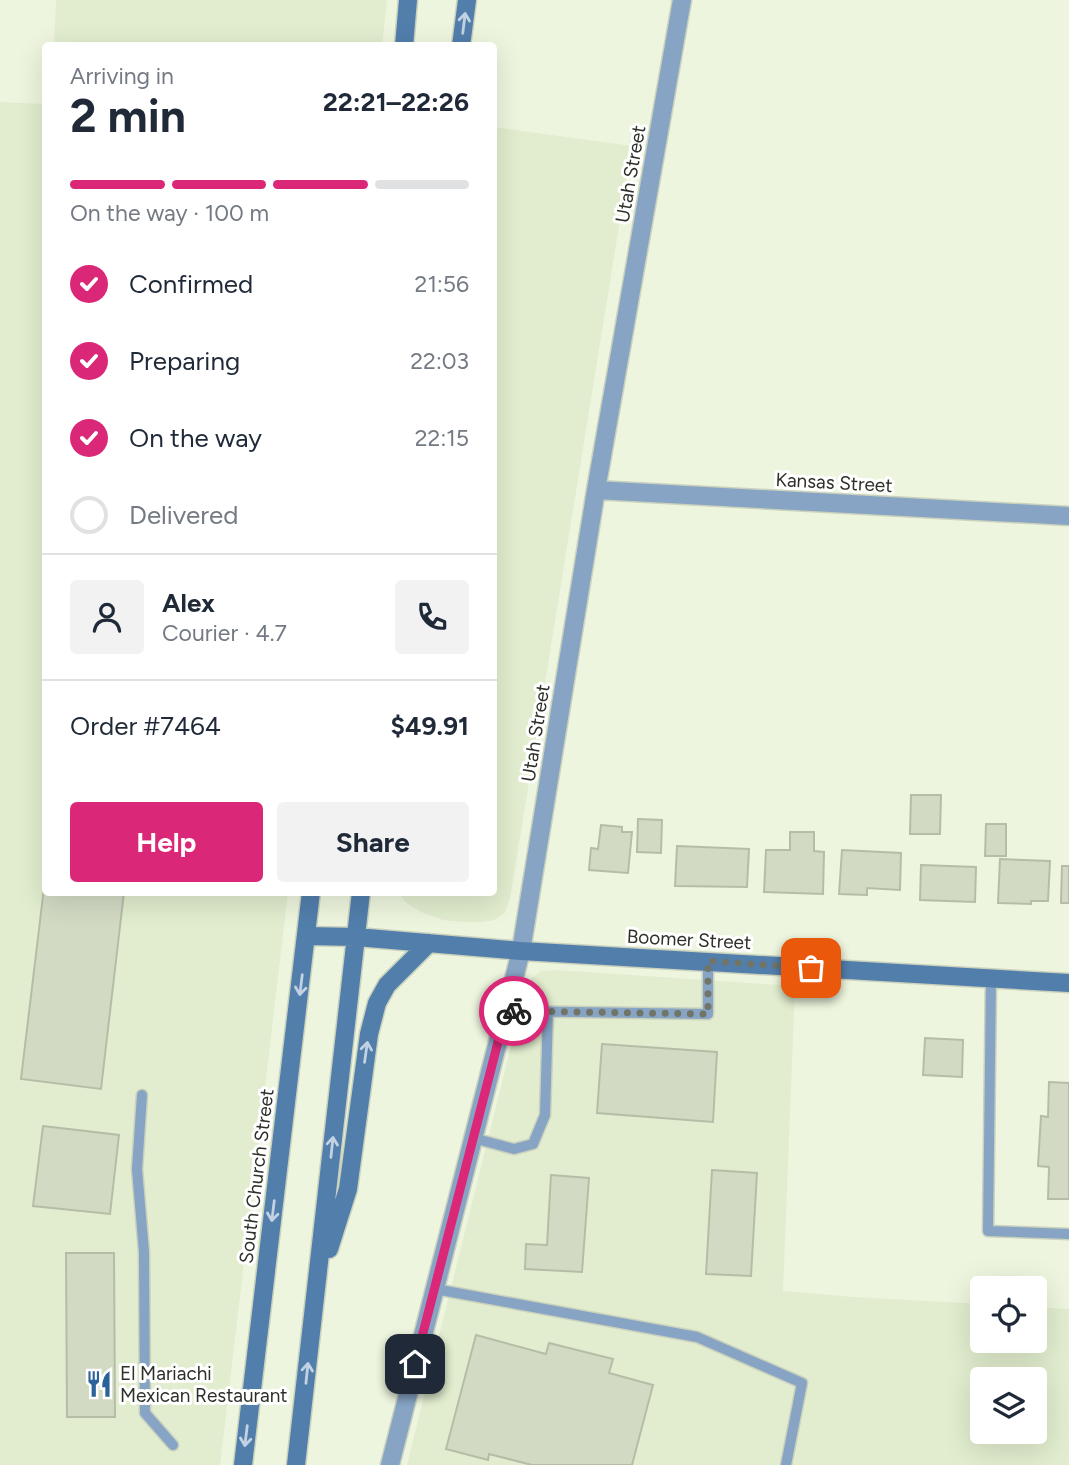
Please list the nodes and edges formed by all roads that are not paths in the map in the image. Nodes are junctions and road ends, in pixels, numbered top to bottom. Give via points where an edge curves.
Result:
1 (408, 0) edge
2 (467, 0) edge
3 (681, 0) edge
4 (404, 42) edge
5 (462, 42) edge
6 (596, 490) junction
7 (1069, 516) edge
8 (311, 896) edge
9 (361, 896) edge
10 (306, 936) junction
11 (356, 937) junction
12 (429, 943) junction
13 (521, 951) junction
14 (708, 961) junction
15 (990, 978) junction
16 (1069, 983) edge
17 (506, 1011) junction
18 (548, 1012) junction
19 (142, 1095) dead end
20 (473, 1138) junction
21 (1069, 1234) edge
22 (317, 1286) junction
23 (435, 1289) junction
24 (173, 1446) dead end
25 (243, 1465) edge
26 (296, 1465) edge
27 (390, 1465) edge
28 (786, 1465) edge

1 - 4 main road
5 -> 2 main road
3 - 6 street, Utah Street
6 - 7 street, Kansas Street
6 - 13 street, Utah Street
8 - 10 main road, South Church Street
9 - 11 main road
10 - 11 main road, Boomer Street
10 -> 25 main road, South Church Street
11 - 12 main road, Boomer Street
22 -> 11 main road
12 - 13 main road, Boomer Street
22 -> 12 main road via 348,1189 377,1003 387,985
13 - 14 main road, Boomer Street
13 - 17 street, Utah Street
14 - 15 main road, Boomer Street
14 - 18 lane via 708,1014
15 - 16 main road, Boomer Street
15 - 21 lane via 988,1231
17 - 18 lane
17 - 20 street, Utah Street
18 - 20 lane via 545,1115 533,1144 514,1149
19 - 24 lane via 137,1169 144,1252 145,1413
20 - 23 street, Utah Street
26 -> 22 main road
23 - 27 street, Utah Street
23 - 28 lane via 697,1337 802,1382

